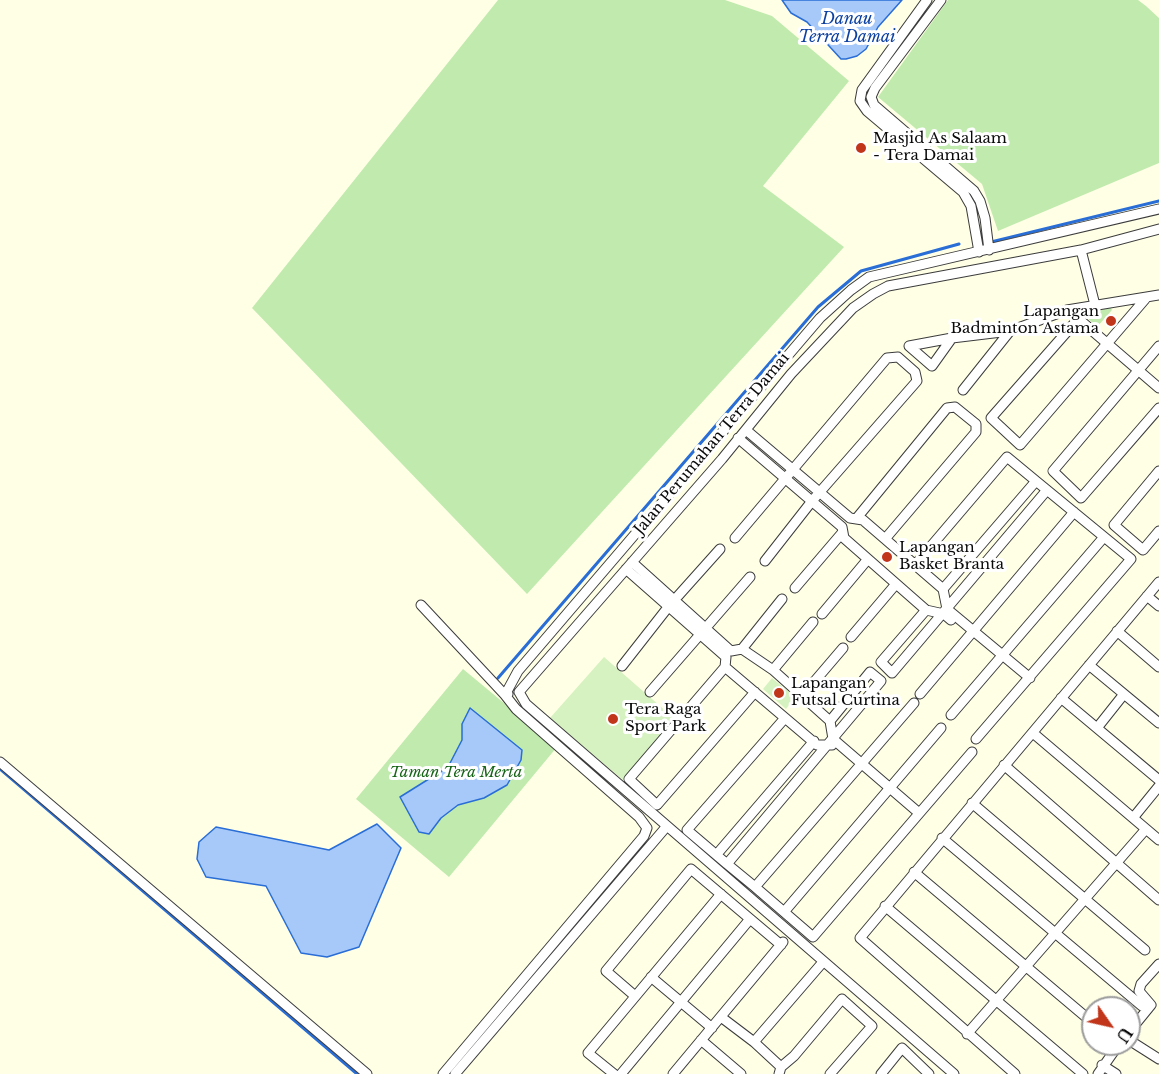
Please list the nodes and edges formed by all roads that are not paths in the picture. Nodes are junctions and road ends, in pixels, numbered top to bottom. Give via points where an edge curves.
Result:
1 (927, 0) edge
2 (940, 0) edge
3 (1159, 209) edge
4 (1159, 229) edge
5 (1081, 250) junction
6 (984, 251) junction
7 (1159, 295) edge
8 (1147, 297) junction
9 (1095, 305) junction
10 (1067, 310) junction
11 (1079, 318) junction
12 (1010, 332) junction
13 (952, 338) dead end
14 (1108, 343) junction
15 (1159, 346) edge
16 (1139, 370) junction
17 (1159, 388) edge
18 (963, 390) dead end
19 (1159, 408) edge
20 (746, 430) junction
21 (738, 438) junction
22 (792, 469) junction
23 (1159, 471) edge
24 (784, 478) junction
25 (1036, 481) junction
26 (1047, 490) junction
27 (819, 492) junction
28 (812, 501) junction
29 (1074, 512) junction
30 (853, 518) junction
31 (842, 530) junction
32 (1159, 531) edge
33 (1104, 537) junction
34 (735, 538) dead end
35 (885, 539) junction
36 (720, 549) dead end
37 (868, 559) junction
38 (765, 561) dead end
39 (915, 565) junction
40 (629, 566) junction
41 (750, 577) dead end
42 (1159, 582) edge
43 (896, 584) junction
44 (795, 588) dead end
45 (943, 589) junction
46 (1147, 596) junction
47 (782, 599) dead end
48 (673, 603) junction
49 (421, 605) dead end
50 (1159, 606) edge
51 (926, 610) junction
52 (945, 611) junction
53 (822, 614) dead end
54 (813, 621) dead end
55 (1117, 631) junction
56 (702, 633) junction
57 (972, 634) junction
58 (851, 638) dead end
59 (843, 648) dead end
60 (742, 649) junction
61 (1001, 658) junction
62 (727, 659) junction
63 (1089, 665) junction
64 (622, 666) dead end
65 (1159, 667) edge
66 (773, 670) junction
67 (1029, 680) junction
68 (519, 692) junction
69 (650, 692) dead end
70 (755, 692) junction
71 (921, 694) dead end
72 (1124, 694) junction
73 (505, 695) junction
74 (802, 696) junction
75 (1061, 698) junction
76 (914, 703) dead end
77 (951, 715) dead end
78 (785, 718) junction
79 (830, 721) junction
80 (1159, 723) edge
81 (941, 728) dead end
82 (1097, 728) junction
83 (1033, 733) junction
84 (976, 739) dead end
85 (814, 741) junction
86 (832, 741) junction
87 (972, 752) dead end
88 (0, 762) edge
89 (1004, 765) junction
90 (860, 766) junction
91 (1159, 780) edge
92 (1159, 786) edge
93 (887, 789) junction
94 (972, 803) junction
95 (917, 815) junction
96 (1134, 818) junction
97 (667, 826) junction
98 (647, 828) junction
99 (1146, 829) junction
100 (942, 838) junction
101 (1159, 840) edge
102 (717, 854) junction
103 (1116, 862) junction
104 (727, 864) junction
105 (914, 872) junction
106 (755, 887) junction
107 (720, 894) junction
108 (1084, 899) junction
109 (1159, 900) edge
110 (885, 906) junction
111 (784, 912) junction
112 (750, 920) junction
113 (790, 933) junction
114 (1055, 933) junction
115 (781, 945) junction
116 (1145, 950) dead end
117 (823, 962) junction
118 (1159, 964) edge
119 (1027, 965) junction
120 (651, 977) junction
121 (636, 996) junction
122 (998, 999) junction
123 (681, 1002) junction
124 (1146, 1006) junction
125 (1159, 1011) edge
126 (1081, 1012) edge
127 (1141, 1014) edge
128 (721, 1017) junction
129 (712, 1028) junction
130 (967, 1034) junction
131 (701, 1040) junction
132 (754, 1042) junction
133 (1141, 1048) edge
134 (1110, 1056) edge
135 (1159, 1059) edge
136 (729, 1070) edge
137 (780, 1070) edge
138 (1100, 1070) edge
139 (367, 1074) edge
140 (443, 1074) edge
141 (455, 1074) edge
142 (614, 1074) edge
143 (621, 1074) edge
144 (673, 1074) edge
145 (741, 1074) edge
146 (830, 1074) edge
147 (881, 1074) edge
148 (929, 1074) edge
149 (954, 1074) edge
150 (1015, 1074) edge
151 (1083, 1074) edge
152 (1116, 1074) edge

1 - 6 street via 862,90 860,101 963,192
2 - 6 street via 871,97 874,105 974,191 985,218
3 - 6 street, Jalan Perumahan Terra Damai
4 - 5 street, Jalan Perumahan Terra Damai
5 - 9 street
5 - 20 street, Jalan Perumahan Terra Damai via 888,286 873,294 819,342
6 - 73 street, Jalan Perumahan Terra Damai via 869,277 832,305 518,671
7 - 8 street
8 - 9 street
8 - 14 street
9 - 10 street
10 - 11 street
10 - 12 street
11 - 14 street
11 - 14 street via 991,418 1020,445
12 - 13 street
12 - 18 street
14 - 16 street
15 - 16 street
16 - 17 street
16 - 19 street via 1053,471 1081,498
20 - 21 street, Jalan Perumahan Terra Damai
20 - 22 street
21 - 24 street
21 - 40 street, Jalan Perumahan Terra Damai
22 - 24 street
22 - 27 street
22 - 27 street via 887,358 898,357 915,372 917,381
23 - 32 street via 1114,525 1143,550
24 - 28 street
24 - 34 street
25 - 26 street
25 - 39 street via 1007,457
25 - 45 street
26 - 29 street
26 - 52 street
27 - 28 street
27 - 30 street
28 - 31 street
28 - 38 street
29 - 33 street
29 - 57 street
30 - 31 street
30 - 35 street via 863,520
30 - 35 street via 947,408 955,407 976,424 976,432
31 - 37 street via 844,538
31 - 44 street
33 - 61 street
33 - 67 street via 1131,559
35 - 39 street
36 - 48 street
37 - 43 street
37 - 53 street
39 - 45 street
40 - 48 street
40 - 68 street, Jalan Perumahan Terra Damai
41 - 56 street
42 - 46 street
43 - 51 street
43 - 58 street
45 - 52 street
46 - 50 street
46 - 55 street
47 - 60 street
48 - 56 street
48 - 64 street
49 - 73 street
51 - 52 street
51 - 52 street via 881,662 892,673
52 - 57 street
54 - 66 street
55 - 63 street
55 - 65 street
56 - 62 street
56 - 69 street
57 - 61 street
57 - 71 street
59 - 74 street
60 - 62 street
60 - 66 street
61 - 67 street
61 - 77 street
62 - 70 street
62 - 70 street via 629,779 657,805
63 - 72 street
63 - 75 street
66 - 74 street
67 - 84 street
68 - 73 street
68 - 97 street via 526,704
70 - 78 street
72 - 80 street
72 - 82 street
73 - 98 street
74 - 79 street
75 - 82 street
75 - 83 street
76 - 90 street
78 - 85 street
78 - 102 street via 687,830
79 - 86 street
79 - 86 street via 870,672 881,681
81 - 93 street
82 - 91 street
83 - 89 street
83 - 96 street
85 - 86 street via 818,745
85 - 102 street
86 - 90 street
86 - 104 street
87 - 95 street
88 - 139 street
89 - 94 street
89 - 103 street
90 - 93 street
90 - 106 street
92 - 96 street
93 - 95 street
93 - 111 street
94 - 100 street
94 - 108 street
95 - 111 street via 813,937
96 - 99 street
97 - 98 street
97 - 113 street
97 - 141 street
98 - 140 street
99 - 101 street
99 - 103 street
100 - 105 street
100 - 114 street
102 - 104 street
103 - 108 street
103 - 109 street
104 - 106 street
105 - 110 street
105 - 119 street
106 - 111 street
107 - 112 street
107 - 120 street
107 - 121 street via 691,869 606,971
108 - 114 street
108 - 116 street
110 - 122 street
110 - 130 street via 860,940
112 - 115 street
112 - 123 street
113 - 115 street
113 - 117 street
114 - 119 street
114 - 124 street
115 - 128 street
117 - 132 street
117 - 149 street
118 - 124 street via 1141,984 1139,991
119 - 122 street
119 - 126 street
120 - 121 street
120 - 123 street
121 - 142 street via 588,1053
122 - 130 street
122 - 151 street
123 - 129 street
123 - 143 street
124 - 125 street
124 - 127 street
128 - 129 street
128 - 132 street
129 - 131 street
130 - 150 street
131 - 136 street
131 - 144 street
132 - 137 street
133 - 135 street
134 - 138 street
136 - 145 street
137 - 146 street via 842,999 872,1026
138 - 152 street
147 - 148 street via 902,1048

